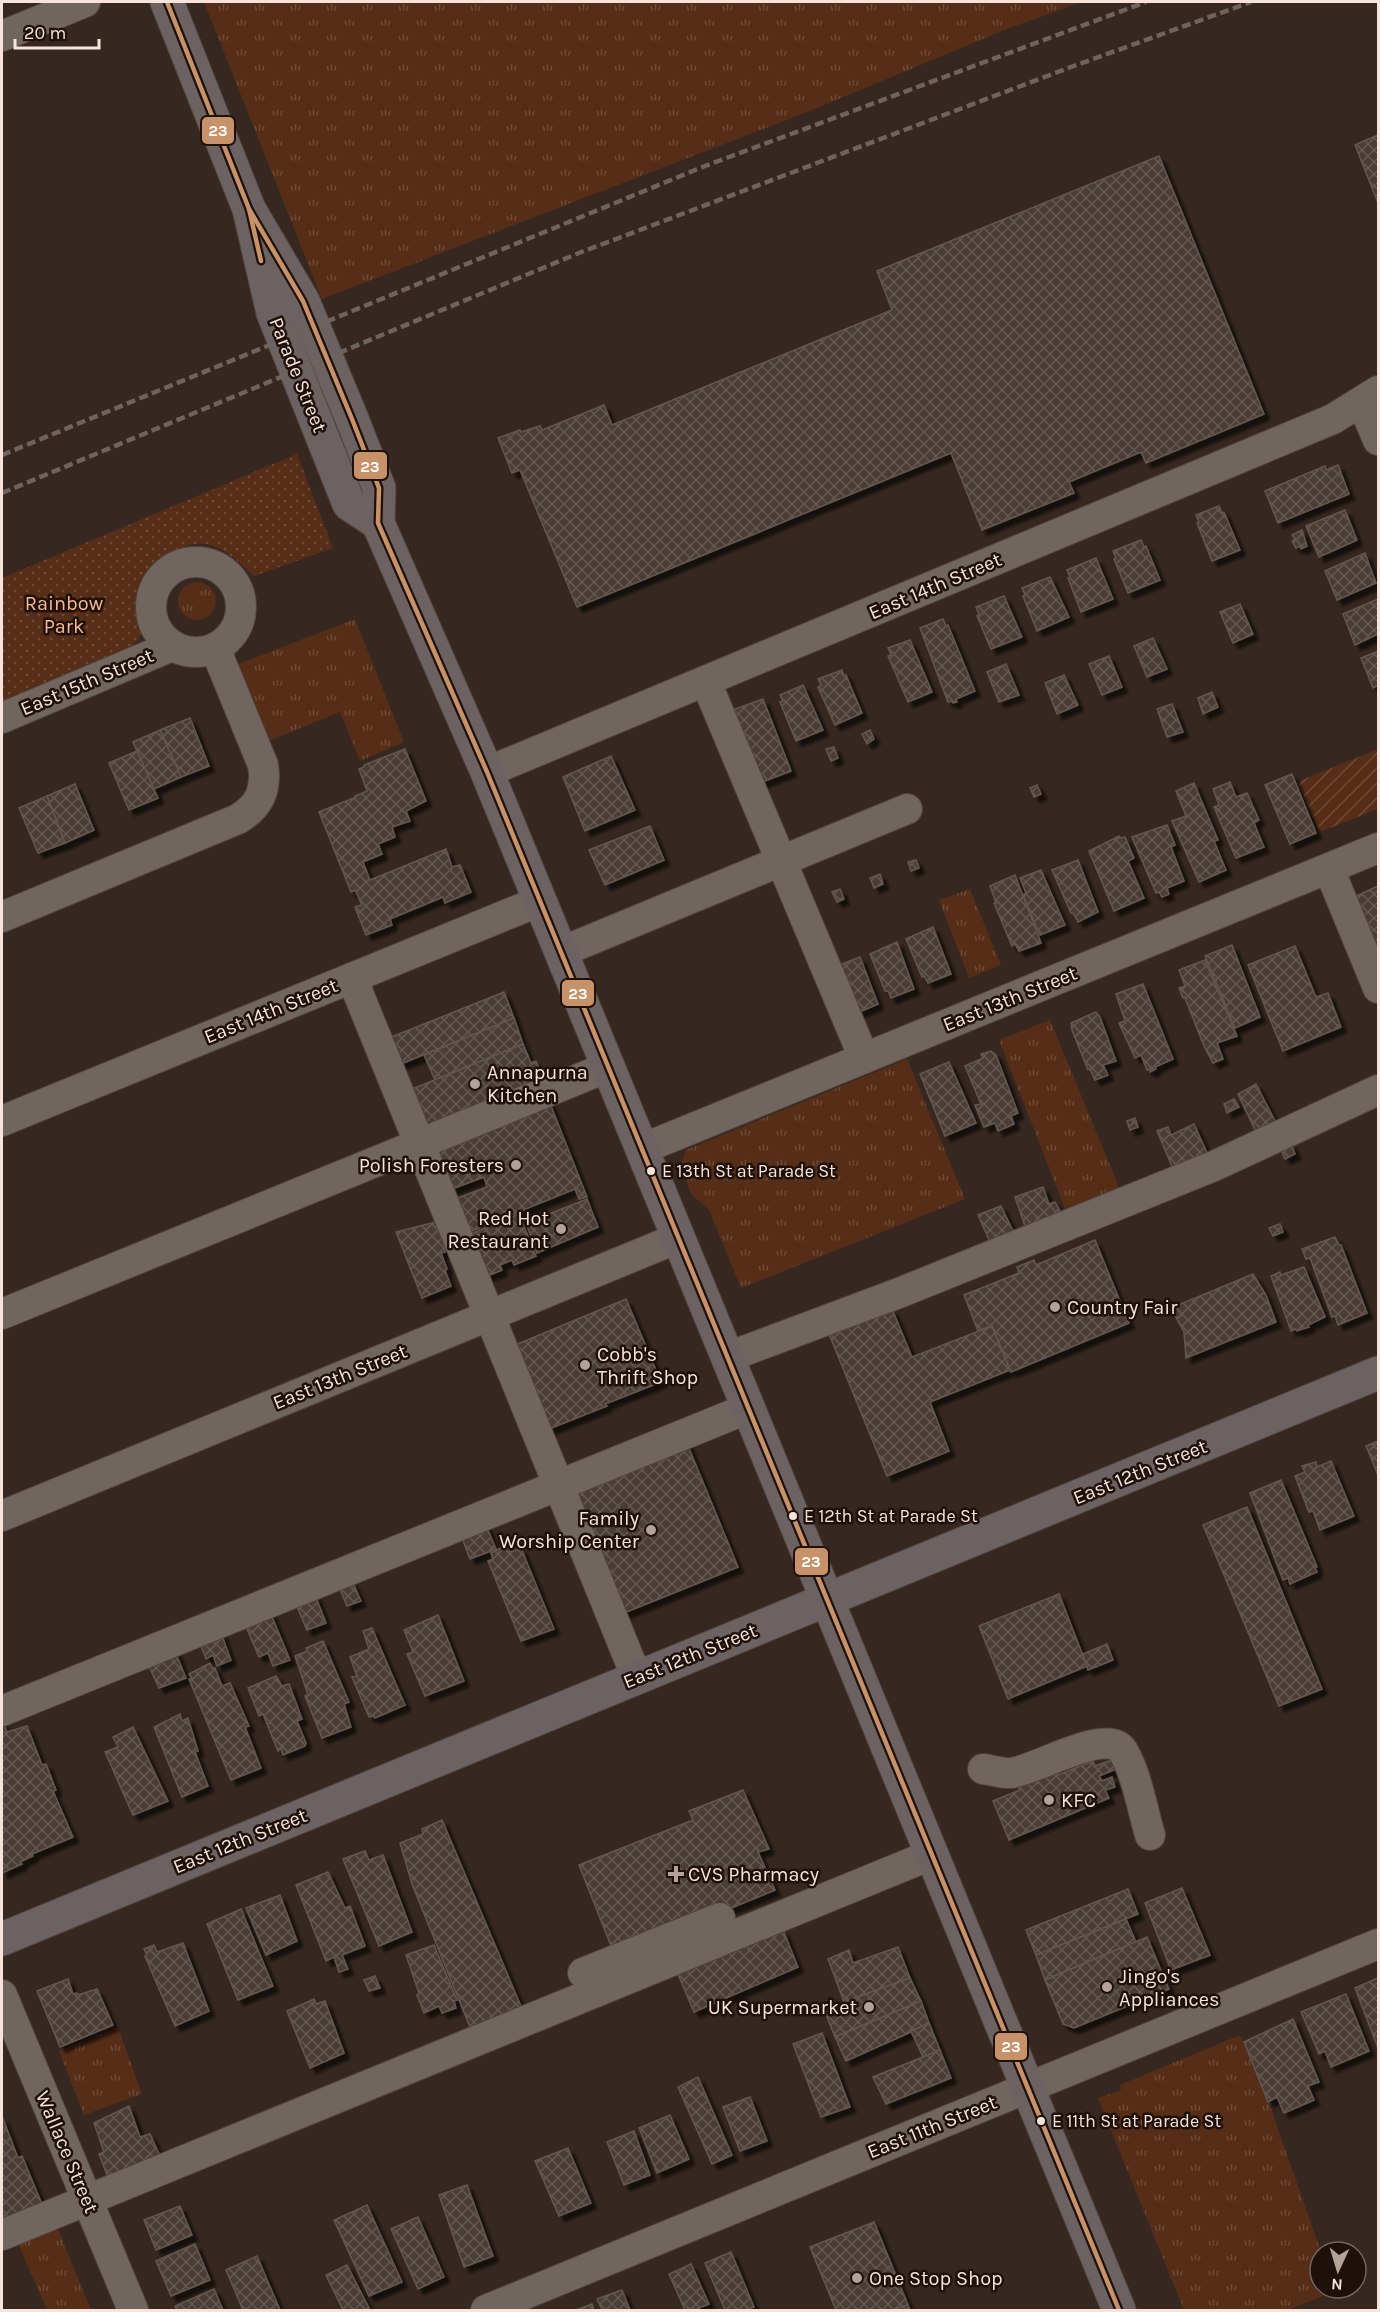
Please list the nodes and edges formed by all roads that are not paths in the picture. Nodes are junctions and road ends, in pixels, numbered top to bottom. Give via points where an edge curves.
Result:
1 (85, 2) edge
2 (167, 2) edge
3 (2, 36) edge
4 (1370, 396) edge
5 (1378, 440) edge
6 (172, 646) junction
7 (215, 648) junction
8 (706, 682) junction
9 (2, 718) edge
10 (487, 772) junction
11 (907, 809) dead end
12 (1378, 849) edge
13 (781, 862) junction
14 (1329, 869) junction
15 (540, 901) junction
16 (2, 917) edge
17 (561, 952) junction
18 (352, 978) junction
19 (1378, 988) edge
20 (864, 1058) junction
21 (608, 1067) junction
22 (1378, 1090) edge
23 (2, 1120) edge
24 (420, 1144) junction
25 (642, 1149) junction
26 (678, 1238) junction
27 (2, 1314) edge
28 (490, 1315) junction
29 (728, 1357) junction
30 (1378, 1373) edge
31 (749, 1407) junction
32 (559, 1485) junction
33 (2, 1516) edge
34 (827, 1600) junction
35 (637, 1678) junction
36 (2, 1711) edge
37 (983, 1769) dead end
38 (1150, 1835) dead end
39 (933, 1854) junction
40 (826, 1877) dead end
41 (2, 1939) edge
42 (1378, 1944) edge
43 (584, 1972) dead end
44 (2, 1995) edge
45 (1028, 2088) junction
46 (87, 2199) junction
47 (2, 2235) edge
48 (133, 2310) edge
49 (486, 2310) edge
50 (1119, 2310) edge

1 - 3 street
2 - 10 main road, Parade Street via 249,209 273,313 349,504 378,523
4 - 5 street
4 - 8 street, East 14th Street via 1334,419
6 - 7 street, East 15th Street via 194,652
6 - 7 street, East 15th Street via 154,623 153,593 171,570 199,562 226,574 241,599 236,628 228,640
6 - 9 street, East 15th Street
7 - 16 street via 263,765 265,778 259,801 238,819
8 - 10 street, East 14th Street
8 - 13 street
10 - 15 main road, Parade Street
11 - 13 street
12 - 14 street, East 13th Street
13 - 17 street
13 - 20 street
14 - 19 street
14 - 20 street, East 13th Street
15 - 17 main road, Parade Street
15 - 18 street, East 14th Street
17 - 21 main road, Parade Street
18 - 23 street, East 14th Street
18 - 24 street
20 - 25 street, East 13th Street
21 - 24 street
21 - 25 main road, Parade Street
22 - 29 street via 1214,1166
24 - 27 street
24 - 28 street
25 - 26 main road, Parade Street
26 - 28 street, East 13th Street
26 - 29 main road, Parade Street
28 - 32 street
28 - 33 street, East 13th Street
29 - 31 main road, Parade Street
30 - 34 main road, East 12th Street
31 - 32 street
31 - 34 main road, Parade Street
32 - 35 street
32 - 36 street
34 - 35 main road, East 12th Street
34 - 39 main road, Parade Street
35 - 41 main road, East 12th Street
37 - 38 street via 1010,1773 1085,1746 1116,1744 1123,1749 1131,1769
39 - 45 main road, Parade Street
39 - 46 street
40 - 43 street
42 - 45 street, East 11th Street
44 - 46 street, Wallace Street
45 - 49 street, East 11th Street
45 - 50 main road, Parade Street
46 - 47 street
46 - 48 street, Wallace Street

